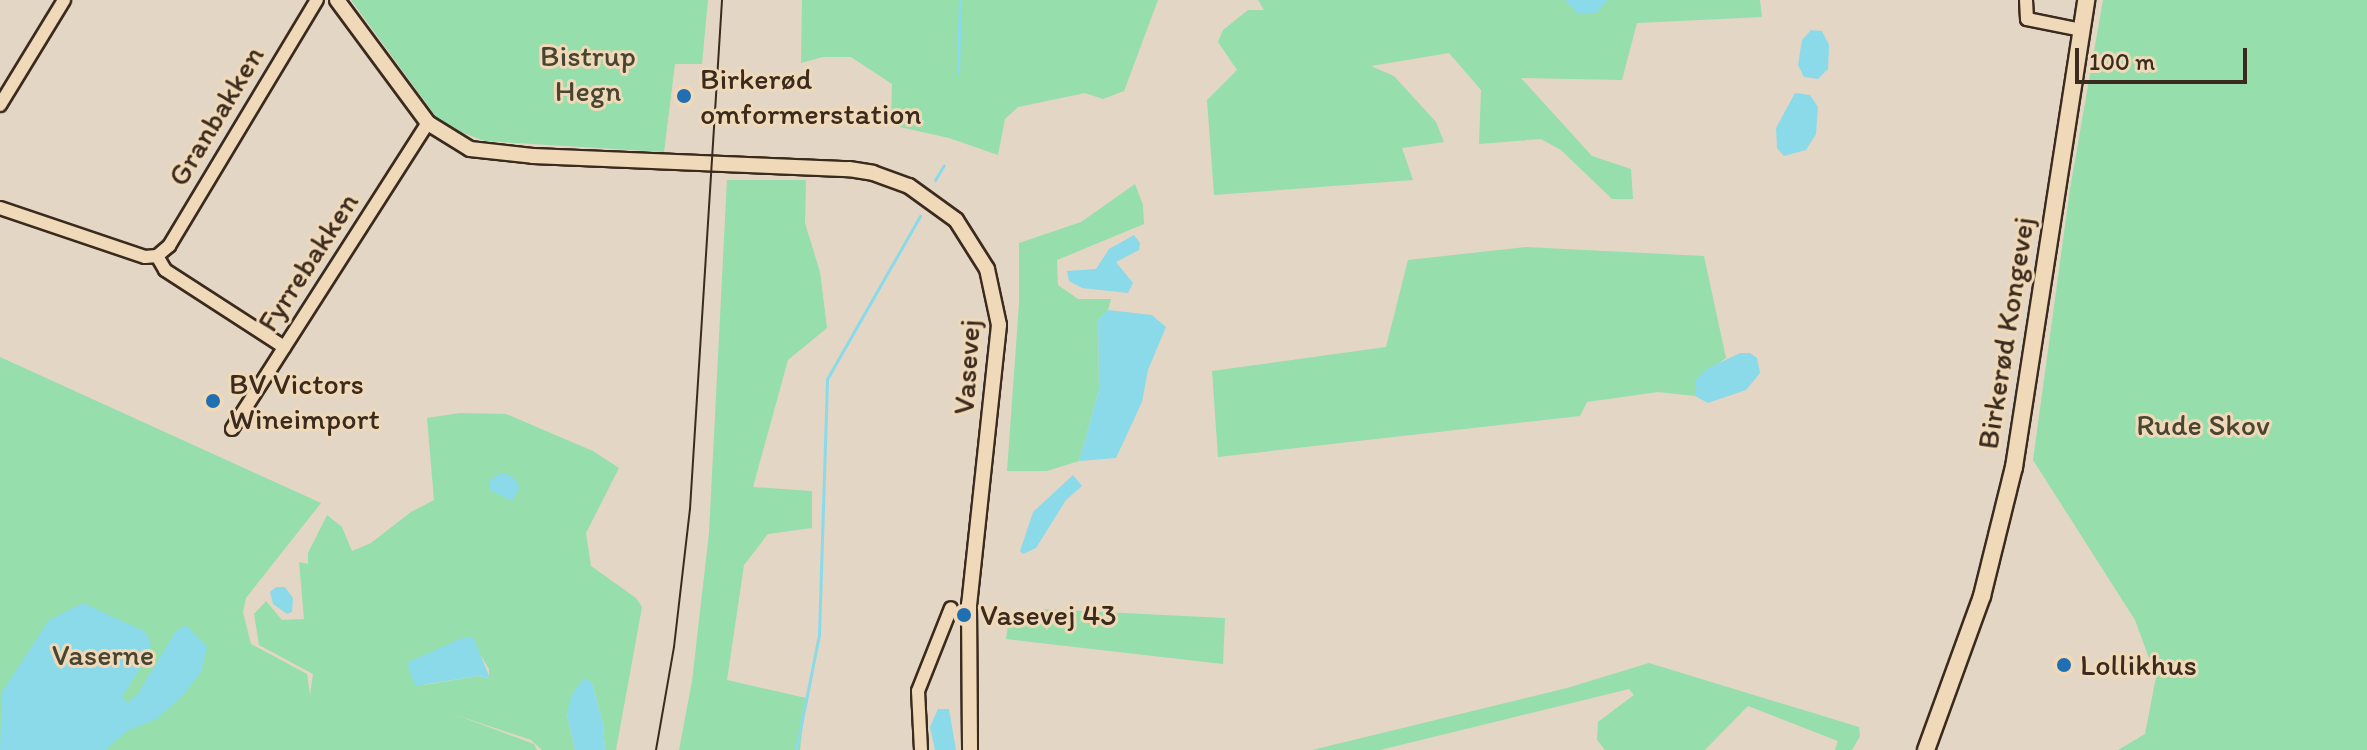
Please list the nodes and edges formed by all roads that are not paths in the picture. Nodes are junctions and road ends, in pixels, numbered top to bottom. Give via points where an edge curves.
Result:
1 (64, 0) edge
2 (317, 0) edge
3 (337, 0) edge
4 (2026, 0) edge
5 (2086, 0) edge
6 (2081, 30) junction
7 (0, 105) edge
8 (428, 123) junction
9 (0, 208) edge
10 (157, 256) junction
11 (284, 347) junction
12 (232, 429) dead end
13 (951, 608) dead end
14 (921, 750) edge
15 (970, 750) edge
16 (1926, 750) edge

1 - 7 street
2 - 10 street, Granbakken via 169,246
3 - 8 street, Vasevej
4 - 6 street via 2027,19
5 - 6 main road, Birkerød Kongevej
6 - 16 main road, Birkerød Kongevej via 2014,467 1982,596
8 - 11 street, Fyrrebakken
8 - 15 street, Vasevej via 456,143 486,153 873,173 918,191 956,220 987,269 999,325 969,604
9 - 10 street via 145,257
10 - 11 street via 165,270
11 - 12 street, Fyrrebakken
13 - 14 street via 918,691

